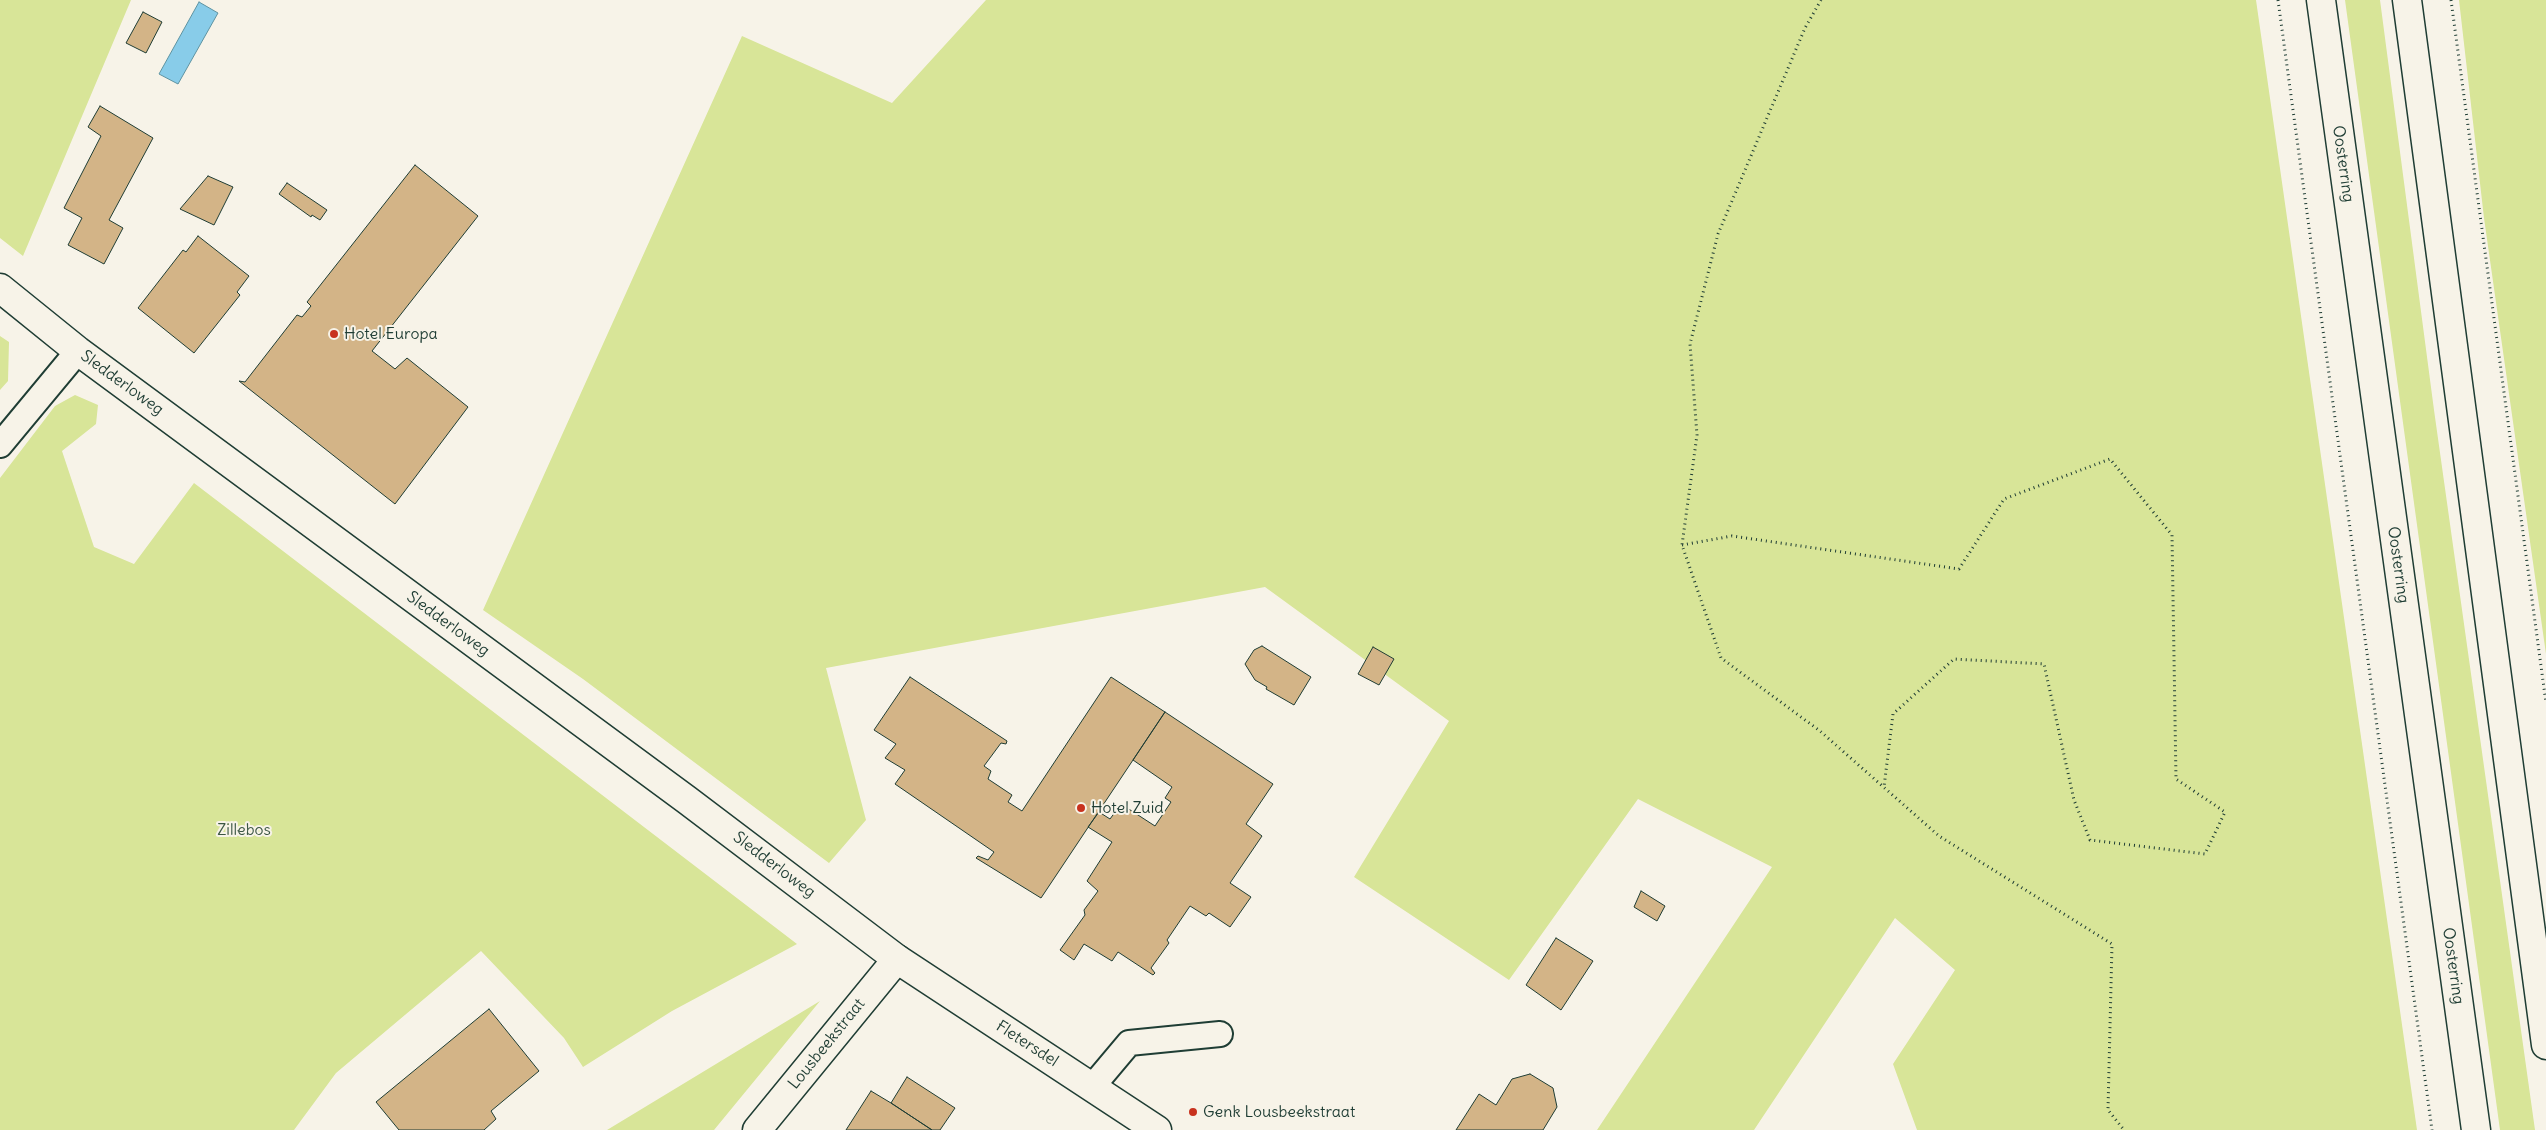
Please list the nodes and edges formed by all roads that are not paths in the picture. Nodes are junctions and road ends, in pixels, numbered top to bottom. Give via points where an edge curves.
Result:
1 (2321, 0) edge
2 (2407, 0) edge
3 (0, 288) edge
4 (78, 351) junction
5 (0, 444) edge
6 (897, 959) junction
7 (1220, 1034) dead end
8 (2546, 1045) edge
9 (1092, 1087) junction
10 (757, 1130) edge
11 (1157, 1130) edge
12 (2476, 1130) edge

1 - 12 main road, Oosterring
2 - 8 main road
3 - 4 main road, Sledderloweg
4 - 5 lane
4 - 6 main road, Sledderloweg
6 - 9 main road, Fletersdel
6 - 10 main road, Lousbeekstraat
7 - 9 lane via 1129,1043
9 - 11 main road, Fletersdel

